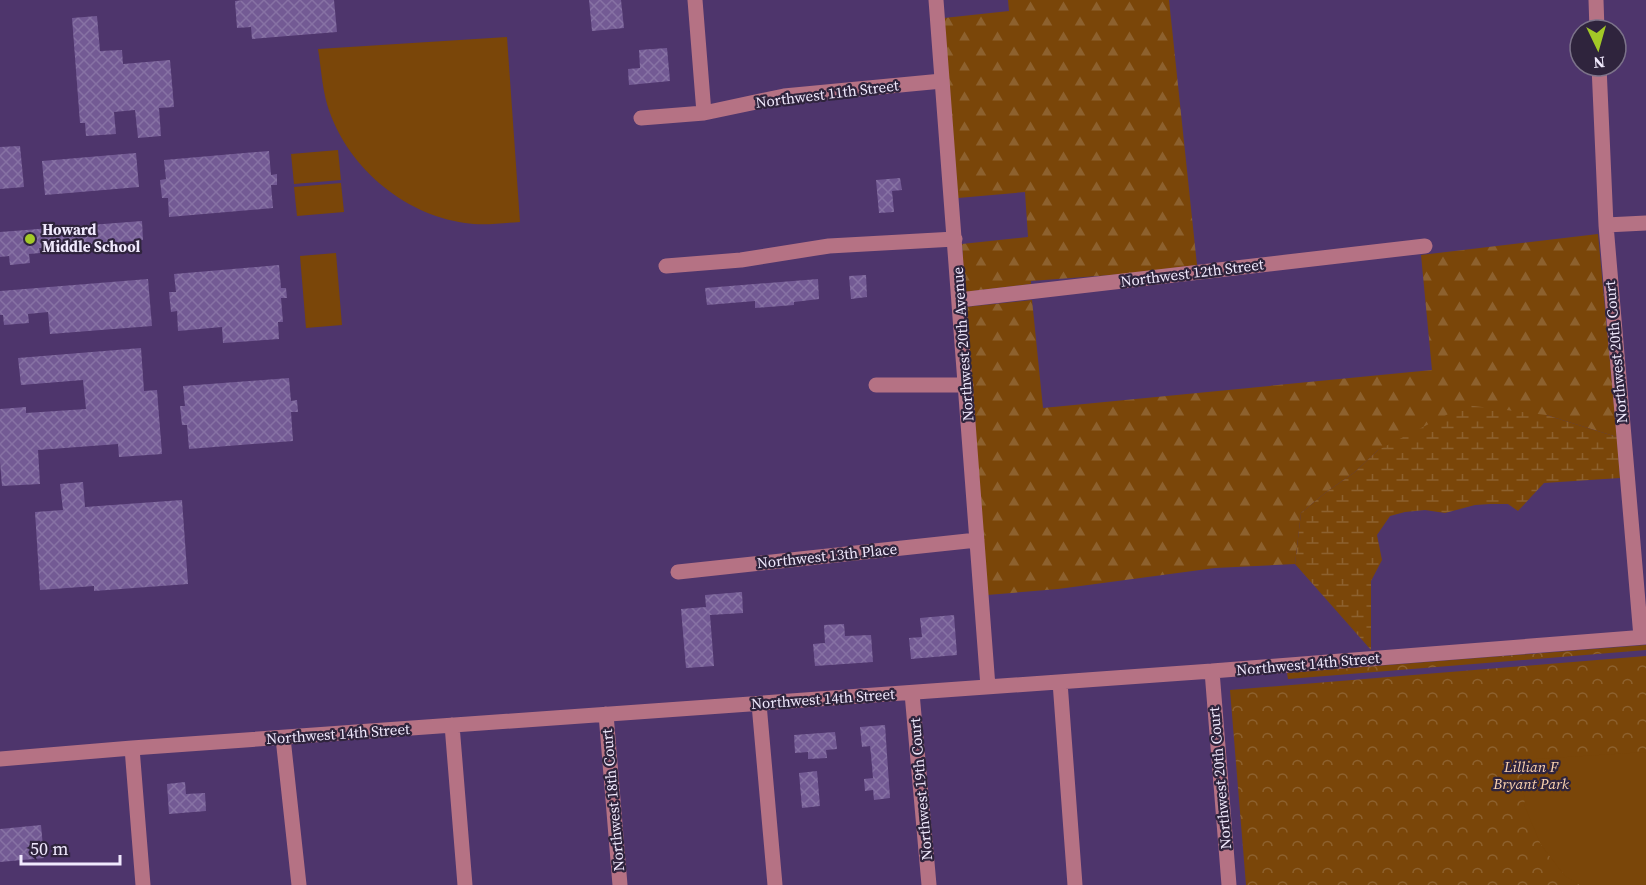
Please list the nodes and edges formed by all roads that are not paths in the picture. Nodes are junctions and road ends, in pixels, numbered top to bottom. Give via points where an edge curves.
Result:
1 (695, 0) edge
2 (936, 0) edge
3 (1596, 0) edge
4 (1597, 18) edge
5 (1600, 78) edge
6 (942, 81) junction
7 (704, 113) junction
8 (642, 118) dead end
9 (1646, 223) edge
10 (1606, 225) junction
11 (955, 239) junction
12 (1425, 246) dead end
13 (666, 266) dead end
14 (959, 300) junction
15 (876, 385) dead end
16 (966, 386) junction
17 (976, 540) junction
18 (678, 572) dead end
19 (1643, 637) edge
20 (1212, 671) junction
21 (1059, 682) junction
22 (987, 687) junction
23 (912, 693) junction
24 (759, 704) junction
25 (606, 714) junction
26 (452, 725) junction
27 (283, 738) junction
28 (132, 748) junction
29 (0, 759) edge
30 (143, 885) edge
31 (299, 885) edge
32 (465, 885) edge
33 (620, 885) edge
34 (775, 885) edge
35 (929, 885) edge
36 (1075, 885) edge
37 (1229, 885) edge

1 - 7 street
2 - 6 street, Northwest 20th Avenue
3 - 4 street
5 - 10 street, Northwest 20th Court
6 - 7 street, Northwest 11th Street via 784,96
6 - 11 street, Northwest 20th Avenue
7 - 8 street, Northwest 11th Street
9 - 10 street
10 - 19 street, Northwest 20th Court
11 - 13 street via 829,246 741,260
11 - 14 street, Northwest 20th Avenue
12 - 14 street, Northwest 12th Street
14 - 16 street, Northwest 20th Avenue
15 - 16 street
16 - 17 street, Northwest 20th Avenue
17 - 18 street, Northwest 13th Place
17 - 22 street, Northwest 20th Avenue
19 - 20 street, Northwest 14th Street
20 - 21 street, Northwest 14th Street
20 - 37 street, Northwest 20th Court
21 - 22 street, Northwest 14th Street
21 - 36 street
22 - 23 street, Northwest 14th Street
23 - 24 street, Northwest 14th Street
23 - 35 street, Northwest 19th Court
24 - 25 street, Northwest 14th Street
24 - 34 street
25 - 26 street, Northwest 14th Street
25 - 33 street, Northwest 18th Court
26 - 27 street, Northwest 14th Street
26 - 32 street
27 - 28 street, Northwest 14th Street
27 - 31 street
28 - 29 street, Northwest 14th Street
28 - 30 street

